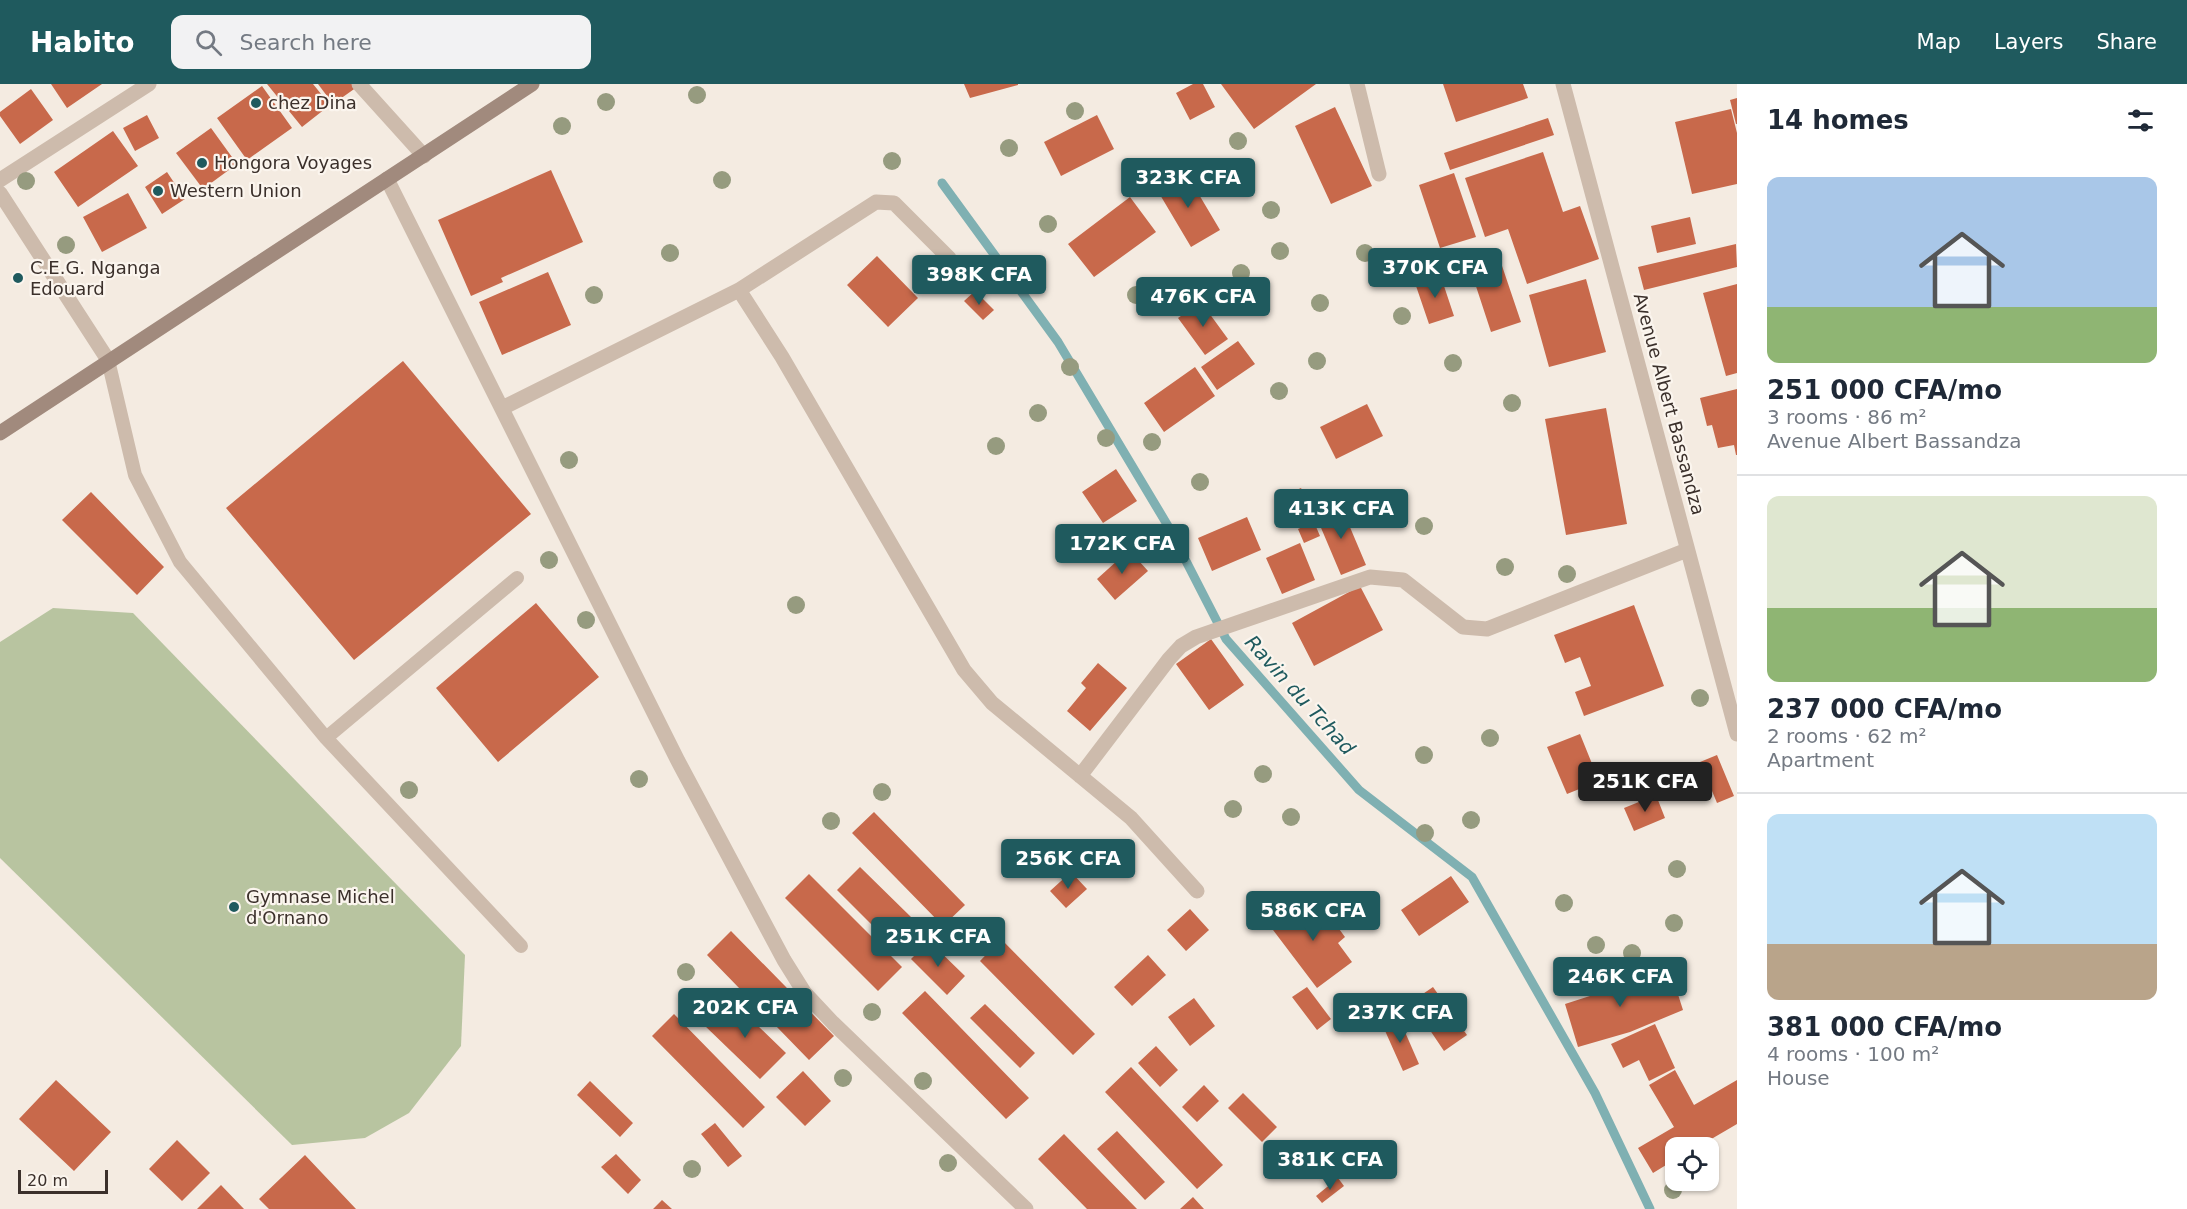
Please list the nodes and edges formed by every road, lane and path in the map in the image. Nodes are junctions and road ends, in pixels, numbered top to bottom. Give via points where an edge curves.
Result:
1 (149, 84) edge
2 (359, 84) edge
3 (532, 84) edge
4 (1357, 84) edge
5 (1563, 84) edge
6 (424, 156) junction
7 (1379, 174) dead end
8 (387, 179) junction
9 (0, 180) edge
10 (0, 193) edge
11 (949, 258) dead end
12 (739, 290) junction
13 (108, 360) junction
14 (502, 408) junction
15 (0, 433) edge
16 (1688, 550) junction
17 (517, 578) dead end
18 (1737, 734) edge
19 (326, 738) junction
20 (1080, 776) junction
21 (1197, 891) dead end
22 (521, 946) dead end
23 (1026, 1209) edge

1 - 9 street
2 - 6 street
3 - 6 main road
4 - 7 street
5 - 16 street, Avenue Albert Bassandza
6 - 8 main road
8 - 13 main road
8 - 14 street
10 - 13 street
11 - 12 street via 894,203 876,202
12 - 14 street
12 - 20 street via 964,670 992,703
13 - 15 main road
13 - 19 lane via 135,475 180,562
14 - 23 street via 689,781 804,992
16 - 18 street, Avenue Albert Bassandza
16 - 20 street via 1488,628 1463,627 1403,580 1370,577 1196,637 1169,659
17 - 19 lane
19 - 22 lane
20 - 21 street via 1131,818

